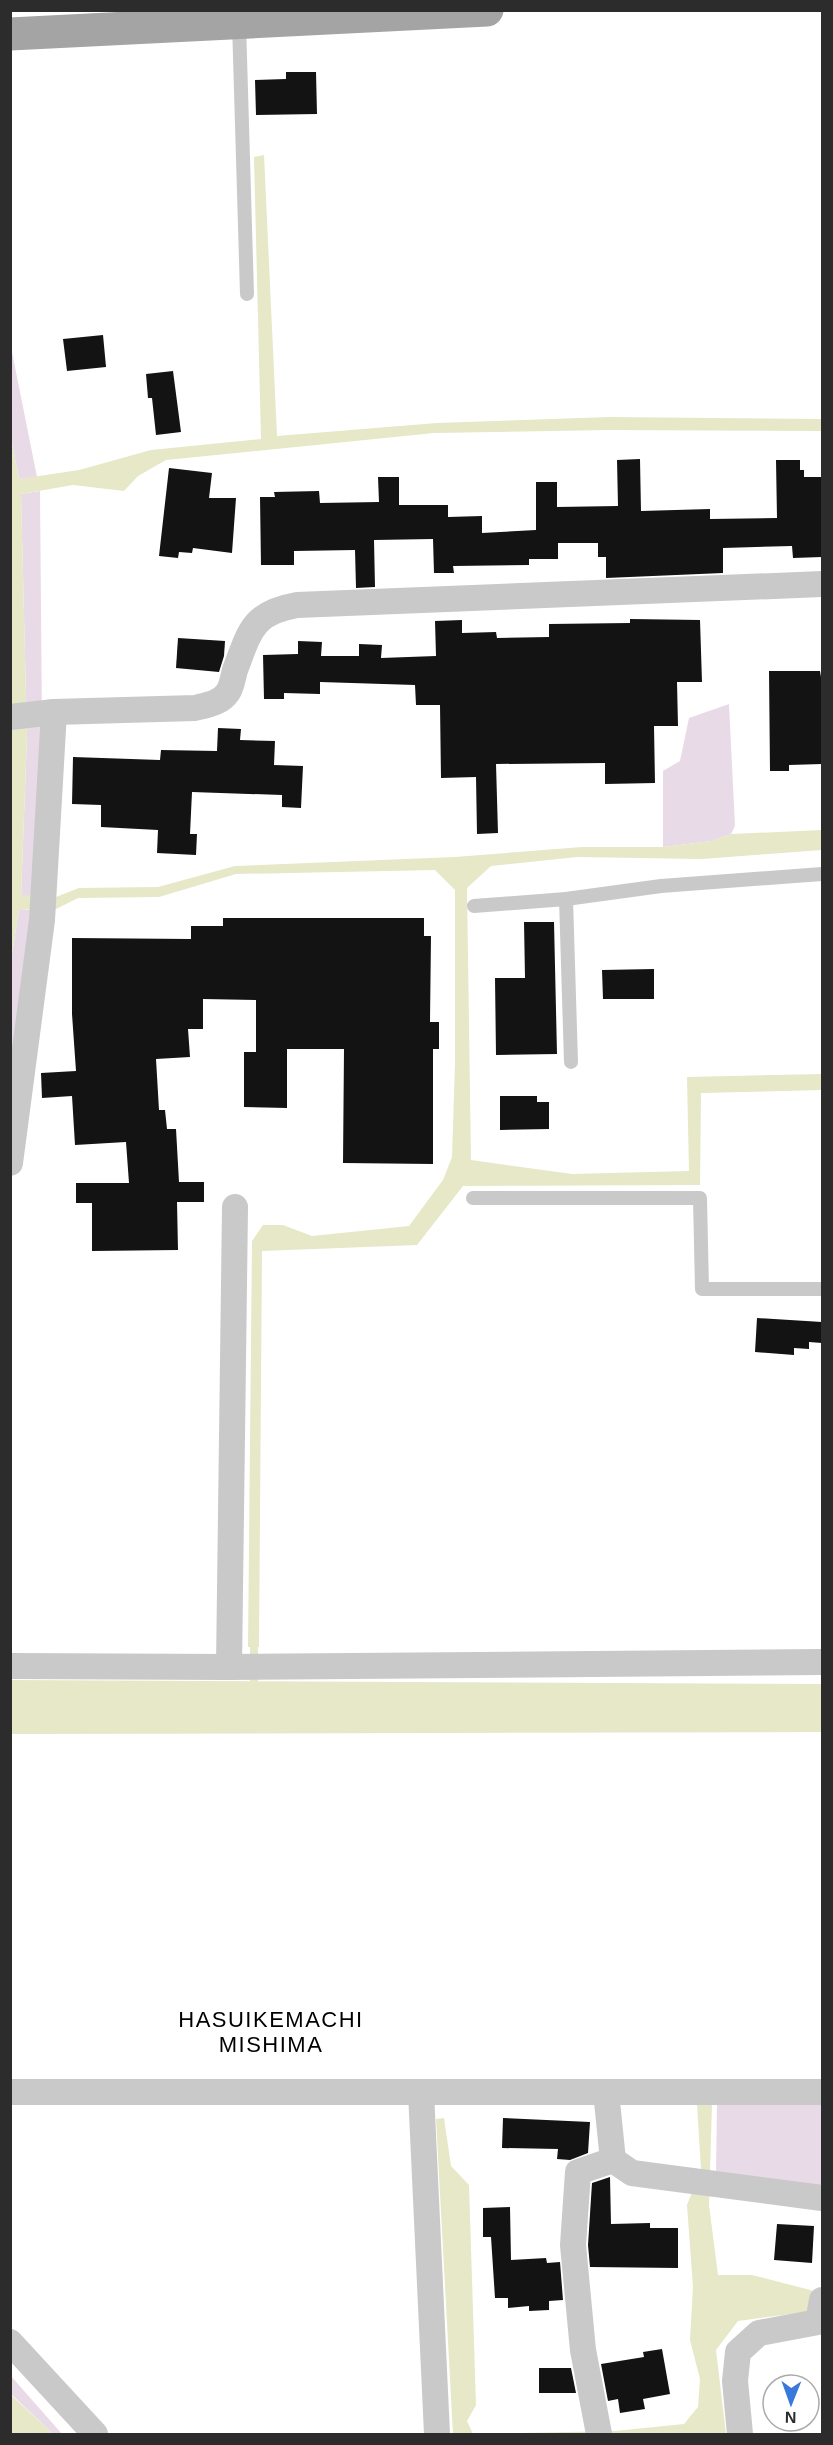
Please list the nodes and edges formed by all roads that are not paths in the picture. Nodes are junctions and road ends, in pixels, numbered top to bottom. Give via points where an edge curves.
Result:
1 (487, 10) edge
2 (247, 18) edge
3 (10, 34) edge
4 (247, 294) dead end
5 (822, 584) edge
6 (54, 712) junction
7 (10, 717) edge
8 (822, 874) edge
9 (566, 899) junction
10 (474, 906) dead end
11 (571, 1062) dead end
12 (10, 1163) edge
13 (472, 1198) dead end
14 (235, 1208) dead end
15 (822, 1289) edge
16 (822, 1662) edge
17 (10, 1666) edge
18 (229, 1667) junction
19 (822, 2091) edge
20 (10, 2092) edge
21 (421, 2092) junction
22 (606, 2092) junction
23 (613, 2160) junction
24 (822, 2198) edge
25 (820, 2311) edge
26 (10, 2342) edge
27 (598, 2431) edge
28 (95, 2434) edge
29 (437, 2434) edge
30 (740, 2434) edge

1 - 2 main road
2 - 3 main road
2 - 4 lane
5 - 6 street via 297,605 264,615 249,634 228,693 215,703 195,708
6 - 7 street
6 - 12 street via 42,920
8 - 9 lane via 661,886
9 - 10 lane
9 - 11 lane
13 - 15 lane via 700,1198 702,1289
14 - 18 street
16 - 18 street
17 - 18 street
19 - 22 street
20 - 21 street
21 - 22 street
21 - 29 street
22 - 23 street
23 - 24 street via 632,2173
23 - 27 street via 578,2172 573,2235 583,2350
25 - 30 street via 759,2333 738,2352 735,2381
26 - 28 street

